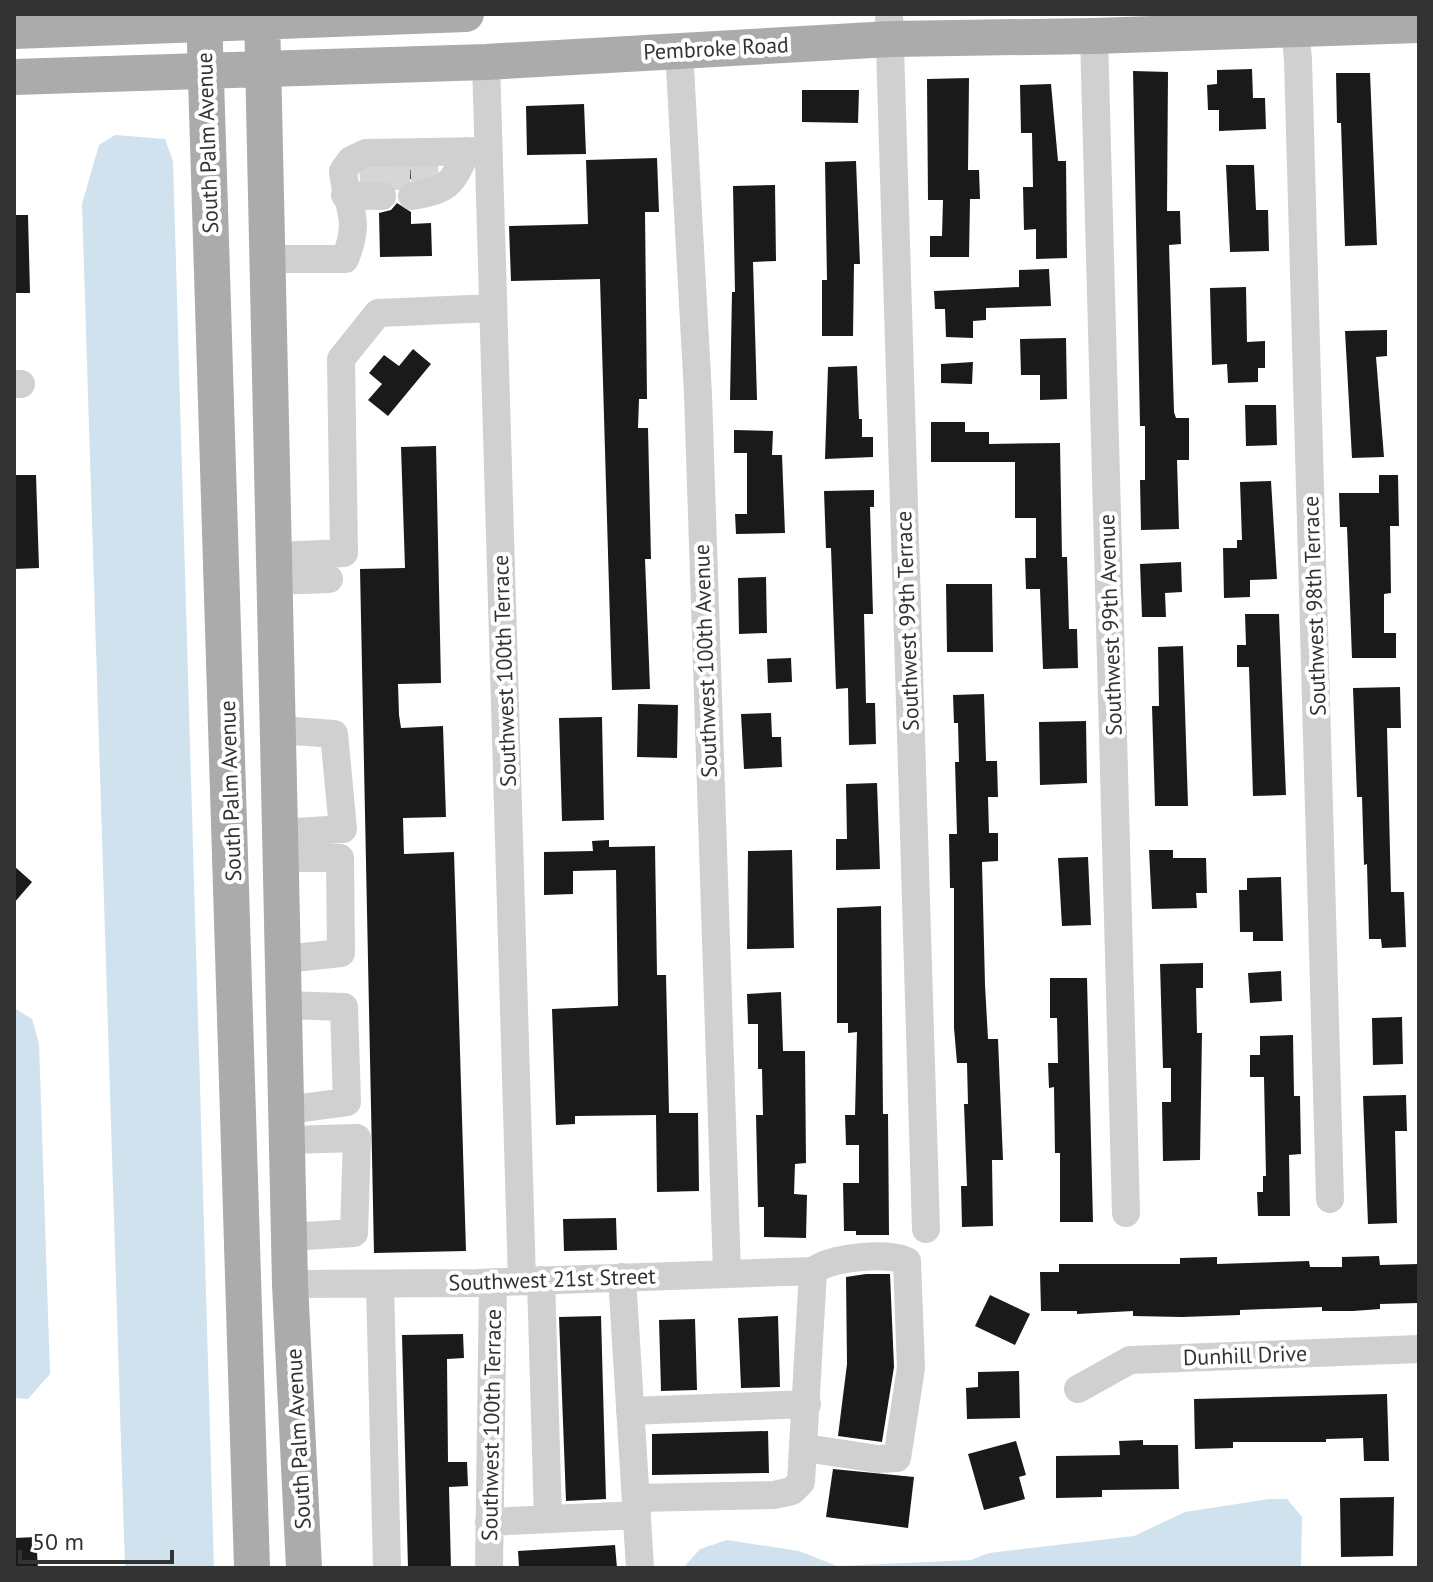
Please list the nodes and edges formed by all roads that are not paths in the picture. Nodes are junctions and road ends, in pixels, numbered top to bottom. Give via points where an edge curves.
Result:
1 (466, 14) edge
2 (262, 18) edge
3 (204, 19) edge
4 (1294, 21) edge
5 (1419, 25) edge
6 (889, 26) edge
7 (14, 31) edge
8 (1094, 36) junction
9 (679, 49) junction
10 (486, 62) junction
11 (264, 70) junction
12 (203, 73) junction
13 (14, 77) edge
14 (477, 151) junction
15 (398, 174) junction
16 (345, 195) junction
17 (269, 259) junction
18 (493, 308) junction
19 (276, 568) junction
20 (280, 730) junction
21 (282, 845) junction
22 (284, 959) junction
23 (285, 1005) junction
24 (288, 1125) junction
25 (1330, 1199) dead end
26 (1126, 1213) dead end
27 (926, 1229) dead end
28 (289, 1237) junction
29 (813, 1271) junction
30 (727, 1273) junction
31 (622, 1277) junction
32 (532, 1280) junction
33 (493, 1282) junction
34 (290, 1284) junction
35 (380, 1284) junction
36 (1419, 1349) edge
37 (1078, 1389) dead end
38 (807, 1404) junction
39 (630, 1411) junction
40 (805, 1448) junction
41 (636, 1506) junction
42 (548, 1519) junction
43 (489, 1522) junction
44 (252, 1568) edge
45 (304, 1568) edge
46 (387, 1568) edge
47 (489, 1568) edge
48 (640, 1568) edge

1 - 2 main road
2 - 3 main road
2 - 11 main road, South Palm Avenue
3 - 7 main road
3 - 12 main road, South Palm Avenue
4 - 5 main road, Pembroke Road
4 - 8 main road, Pembroke Road
4 - 25 street, Southwest 98th Terrace
6 - 8 main road, Pembroke Road
6 - 9 main road, Pembroke Road
6 - 27 street, Southwest 99th Terrace
8 - 26 street, Southwest 99th Avenue
9 - 10 main road, Pembroke Road
9 - 30 street, Southwest 100th Avenue via 697,379
10 - 11 main road, Pembroke Road
10 - 14 street, Southwest 100th Terrace
11 - 12 main road, Pembroke Road
11 - 17 main road, South Palm Avenue
12 - 13 main road, Pembroke Road
12 - 44 main road, South Palm Avenue
14 - 15 street
14 - 15 street via 442,190
14 - 18 street, Southwest 100th Terrace
15 - 16 street
15 - 16 street via 351,160 343,171
16 - 17 street via 353,206 353,239 345,259
17 - 19 main road, South Palm Avenue
18 - 19 street via 378,313 341,359 344,553 328,567
18 - 32 street, Southwest 100th Terrace
19 - 20 main road, South Palm Avenue
20 - 21 main road, South Palm Avenue
20 - 21 street via 334,734 343,829
21 - 22 main road, South Palm Avenue
21 - 22 street via 340,858 341,953
22 - 23 main road, South Palm Avenue
23 - 24 main road, South Palm Avenue
23 - 24 street via 344,1007 347,1102
24 - 28 main road, South Palm Avenue
24 - 28 street via 357,1138 354,1233
28 - 34 main road, South Palm Avenue
29 - 30 street, Southwest 21st Street
29 - 38 street
29 - 40 street, Southwest 21st Street via 836,1260 907,1261 911,1368 897,1458
30 - 31 street, Southwest 21st Street
31 - 32 street, Southwest 21st Street
31 - 39 street
32 - 33 street, Southwest 21st Street
32 - 42 street, Southwest 100th Terrace
33 - 35 street, Southwest 21st Street
33 - 43 street, Southwest 100th Terrace
34 - 35 street, Southwest 21st Street
34 - 45 main road, South Palm Avenue
35 - 46 street
36 - 37 street, Dunhill Drive via 1130,1360
38 - 39 street
38 - 40 street
39 - 41 street
40 - 41 street via 801,1482 792,1491
41 - 42 street
41 - 48 street
42 - 43 street
43 - 47 street, Southwest 100th Terrace

